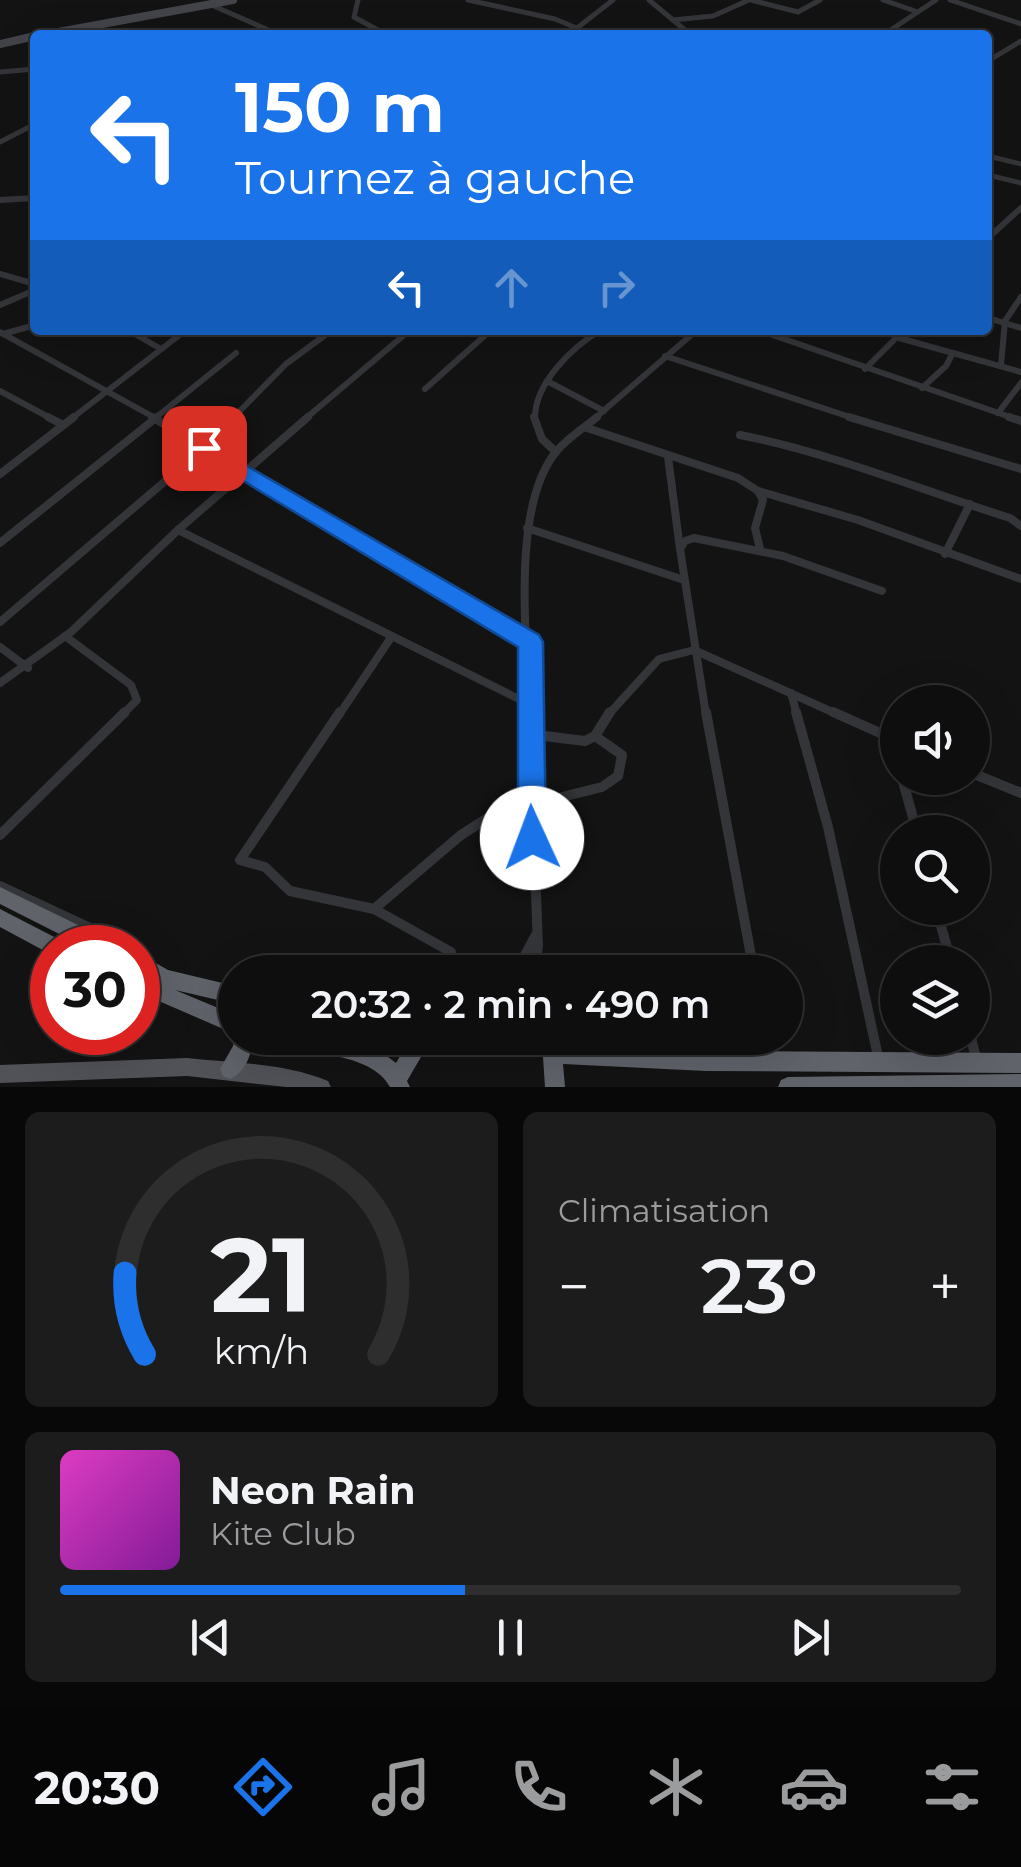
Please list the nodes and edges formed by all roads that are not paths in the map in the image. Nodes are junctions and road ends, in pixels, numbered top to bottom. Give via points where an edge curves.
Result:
1 (233, 0) edge
2 (358, 0) edge
3 (468, 0) edge
4 (613, 0) edge
5 (650, 0) edge
6 (750, 0) edge
7 (820, 0) edge
8 (883, 0) edge
9 (936, 0) edge
10 (953, 0) edge
11 (209, 4) junction
12 (918, 12) junction
13 (674, 20) junction
14 (1021, 24) edge
15 (579, 26) junction
16 (69, 30) edge
17 (266, 30) edge
18 (378, 30) edge
19 (574, 30) edge
20 (585, 30) edge
21 (685, 30) edge
22 (891, 30) edge
23 (30, 37) edge
24 (1021, 42) edge
25 (0, 44) edge
26 (992, 58) edge
27 (30, 69) edge
28 (0, 72) edge
29 (30, 126) edge
30 (0, 139) edge
31 (992, 157) edge
32 (1021, 164) edge
33 (992, 176) edge
34 (1021, 183) edge
35 (30, 198) edge
36 (0, 200) edge
37 (1021, 208) edge
38 (992, 234) edge
39 (0, 274) edge
40 (30, 285) edge
41 (30, 290) edge
42 (1021, 296) edge
43 (0, 305) edge
44 (992, 319) edge
45 (1004, 323) junction
46 (30, 326) edge
47 (1021, 328) edge
48 (2, 333) edge
49 (136, 335) edge
50 (180, 335) edge
51 (324, 335) edge
52 (404, 335) edge
53 (485, 335) edge
54 (593, 335) edge
55 (690, 335) edge
56 (772, 335) edge
57 (900, 335) edge
58 (904, 335) edge
59 (161, 350) junction
60 (953, 353) junction
61 (236, 354) dead end
62 (665, 356) junction
63 (1001, 365) junction
64 (866, 369) junction
65 (1021, 372) edge
66 (547, 381) junction
67 (1021, 383) edge
68 (922, 388) junction
69 (426, 389) dead end
70 (106, 390) junction
71 (0, 391) edge
72 (604, 410) junction
73 (998, 413) junction
74 (155, 419) junction
75 (1021, 420) edge
76 (62, 426) junction
77 (587, 428) junction
78 (740, 434) dead end
79 (204, 448) junction
80 (556, 452) junction
81 (668, 457) junction
82 (1021, 469) edge
83 (243, 471) junction
84 (0, 474) edge
85 (758, 491) junction
86 (970, 504) junction
87 (1019, 522) edge
88 (527, 528) junction
89 (178, 530) junction
90 (0, 543) edge
91 (680, 548) junction
92 (760, 549) junction
93 (945, 554) junction
94 (1021, 579) edge
95 (684, 580) junction
96 (882, 592) dead end
97 (0, 622) edge
98 (65, 636) junction
99 (392, 636) junction
100 (530, 642) junction
101 (0, 647) edge
102 (694, 650) junction
103 (28, 668) junction
104 (0, 683) edge
105 (790, 692) junction
106 (529, 704) junction
107 (880, 733) edge
108 (528, 734) junction
109 (595, 736) junction
110 (990, 780) edge
111 (530, 790) junction
112 (1021, 793) edge
113 (530, 805) junction
114 (0, 836) edge
115 (0, 886) edge
116 (0, 895) edge
117 (374, 909) junction
118 (2, 922) edge
119 (61, 925) edge
120 (84, 925) edge
121 (30, 935) edge
122 (536, 936) junction
123 (451, 952) dead end
124 (525, 955) edge
125 (535, 955) edge
126 (751, 955) edge
127 (160, 973) edge
128 (160, 975) edge
129 (165, 978) junction
130 (218, 991) edge
131 (160, 993) edge
132 (218, 1018) edge
133 (240, 1055) edge
134 (363, 1055) edge
135 (412, 1055) edge
136 (548, 1055) edge
137 (673, 1055) edge
138 (771, 1055) edge
139 (975, 1055) edge
140 (879, 1061) junction
141 (772, 1062) junction
142 (977, 1063) junction
143 (1021, 1063) edge
144 (230, 1069) junction
145 (0, 1074) edge
146 (400, 1085) edge
147 (898, 1085) edge
148 (1017, 1085) edge
149 (322, 1087) edge
150 (556, 1087) edge
151 (788, 1087) edge

1 - 11 main road
2 - 18 street via 354,17
3 - 15 street
4 - 15 street
5 - 13 street
6 - 7 street via 798,12
6 - 13 street via 713,16
8 - 12 street
9 - 12 street
10 - 14 street
11 - 16 main road
11 - 17 street
12 - 22 street
13 - 21 street
15 - 19 street
15 - 20 street
23 - 25 main road
24 - 26 street
27 - 28 street
29 - 30 street
31 - 32 street
33 - 34 street
35 - 36 street
37 - 38 street
39 - 40 street
41 - 43 street
42 - 45 street
44 - 45 street
45 - 47 street
45 - 63 street
46 - 48 street
48 - 70 street
49 - 59 street
50 - 59 street
51 - 79 street via 286,364
52 - 83 street
53 - 69 street
54 - 66 street
55 - 62 street
56 - 64 street
57 - 64 street
58 - 60 street
59 - 70 street
60 - 63 street
60 - 68 street
61 - 74 street
62 - 72 street
62 - 82 street
63 - 65 street
64 - 68 street
66 - 72 street
66 - 80 street via 533,415 542,439
67 - 73 street
68 - 73 street
70 - 74 street
70 - 76 street
71 - 76 street
72 - 77 street
73 - 75 street
74 - 79 street
74 - 90 street
76 - 84 street
77 - 80 street
77 - 81 street
78 - 86 street via 807,448
79 - 83 street
79 - 97 street
80 - 88 street via 540,478
81 - 85 street via 738,478
81 - 91 street
83 - 89 street
83 - 100 street
85 - 92 street
85 - 93 street
86 - 87 street
86 - 93 street
88 - 95 street
88 - 100 street
89 - 98 street
89 - 99 street
91 - 92 street via 694,538
91 - 95 street
92 - 96 street
93 - 94 street
95 - 102 street
98 - 103 street
98 - 114 street via 131,685 137,700
99 - 106 street
99 - 117 street via 240,860 265,867 290,891
100 - 106 street
101 - 103 street
102 - 105 street
102 - 109 street via 659,659
102 - 126 street
103 - 104 street
105 - 107 street
105 - 140 street via 828,827
106 - 108 street
108 - 109 street via 585,741
108 - 111 street
109 - 113 street via 622,755 614,780 600,791
110 - 112 street
111 - 113 street
111 - 117 street via 461,835
113 - 122 street
115 - 120 street
116 - 119 highway
117 - 123 street
118 - 121 highway
122 - 124 street
122 - 125 street
127 - 129 street
128 - 129 highway
129 - 130 highway
131 - 132 highway
133 - 144 highway
134 - 146 highway
135 - 146 highway
136 - 150 highway
137 - 141 highway
138 - 141 street
139 - 142 street
140 - 141 highway
140 - 142 highway
142 - 143 highway
144 - 145 main road
144 - 149 main road
147 - 148 highway
147 - 151 highway

